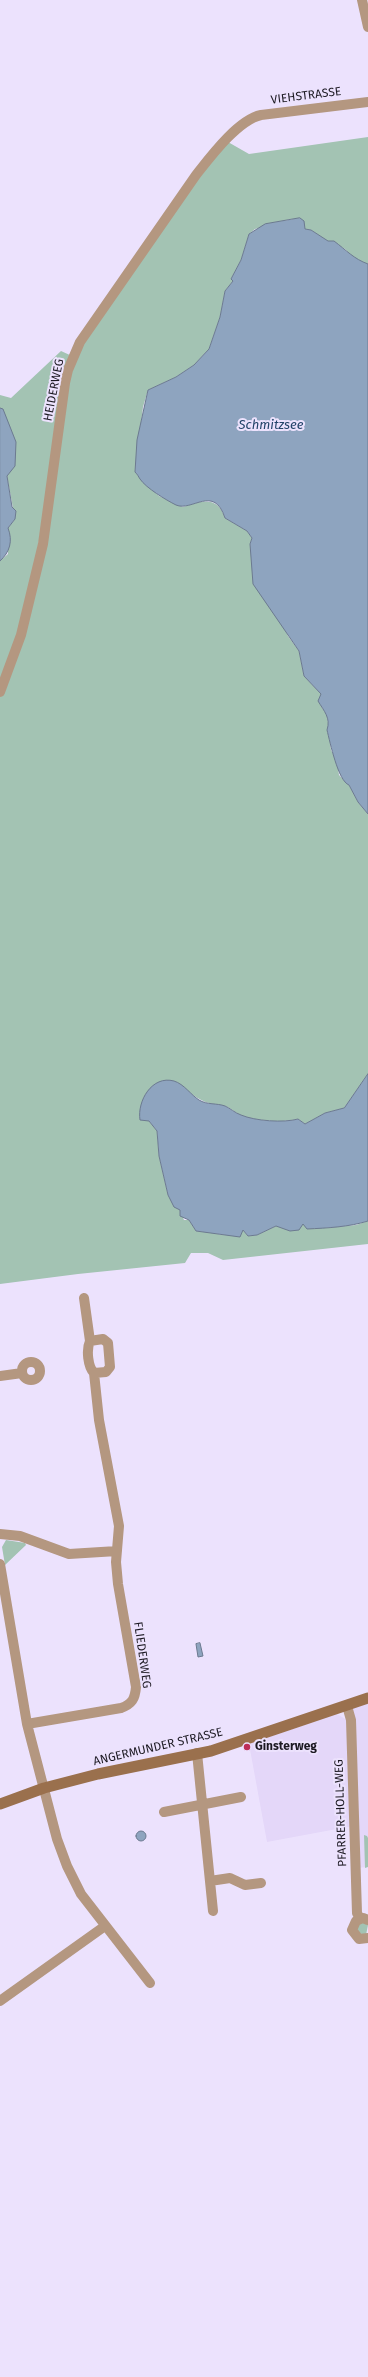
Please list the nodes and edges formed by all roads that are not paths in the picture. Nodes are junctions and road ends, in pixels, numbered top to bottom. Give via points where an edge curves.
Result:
1 (362, 0) edge
2 (368, 27) edge
3 (368, 102) edge
4 (248, 120) joint
5 (0, 692) edge
6 (84, 1298) dead end
7 (90, 1341) junction
8 (22, 1373) dead end
9 (94, 1374) junction
10 (0, 1376) edge
11 (0, 1534) edge
12 (117, 1551) junction
13 (0, 1564) edge
14 (5, 1623) edge
15 (368, 1698) edge
16 (347, 1706) junction
17 (27, 1724) junction
18 (197, 1754) junction
19 (44, 1788) junction
20 (241, 1797) dead end
21 (0, 1804) edge
22 (203, 1804) junction
23 (164, 1812) dead end
24 (210, 1881) junction
25 (261, 1883) dead end
26 (213, 1911) dead end
27 (364, 1919) edge
28 (105, 1926) junction
29 (368, 1938) edge
30 (150, 1983) dead end
31 (0, 2001) edge

1 - 2 street
3 - 4 street, VIEHSTRASSE via 261,115
4 - 5 street, HEIDERWEG via 196,175 90,327 74,356 66,383 43,544 21,635
6 - 7 street, FLIEDERWEG
7 - 9 street, FLIEDERWEG via 90,1369
7 - 9 street via 103,1340 108,1343 110,1367 106,1372
8 - 10 street
9 - 12 street, FLIEDERWEG via 99,1420 119,1526
11 - 12 street via 20,1536 70,1554
12 - 17 street, FLIEDERWEG via 118,1584 136,1687 135,1697 130,1705 121,1708
13 - 14 street
14 - 17 street
15 - 16 main road, ANGERMUNDER STRASSE
16 - 18 main road, ANGERMUNDER STRASSE
16 - 27 street, PFARRER-HOLL-WEG via 351,1720 357,1913
17 - 19 street
18 - 19 main road, ANGERMUNDER STRASSE via 144,1763
18 - 22 street
19 - 21 main road, ANGERMUNDER STRASSE
19 - 28 street via 66,1866 81,1894
20 - 22 street
22 - 23 street
22 - 24 street
24 - 25 street via 230,1878 245,1884
24 - 26 street
27 - 29 street, PFARRER-HOLL-WEG via 354,1923 353,1934 359,1939
28 - 30 street
28 - 31 street

